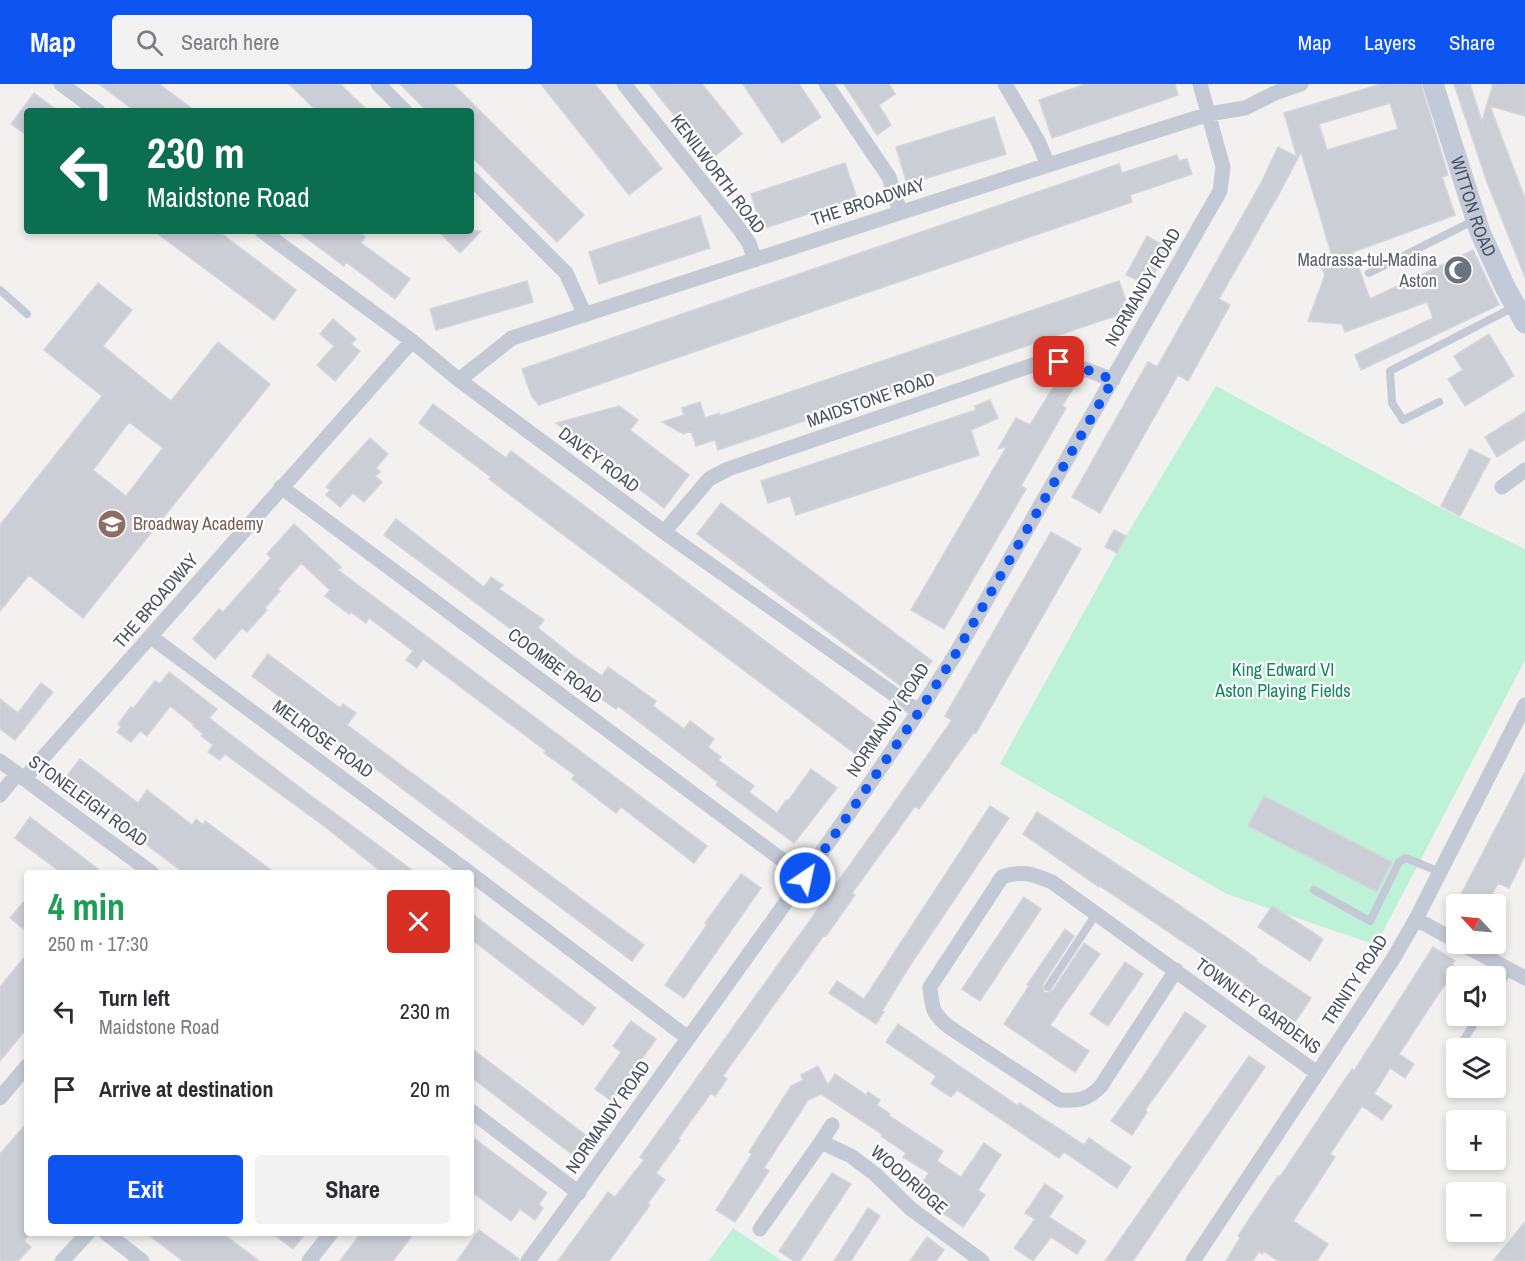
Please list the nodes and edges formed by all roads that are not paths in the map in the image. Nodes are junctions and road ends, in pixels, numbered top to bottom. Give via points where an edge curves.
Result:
1 (61, 84) edge
2 (378, 84) edge
3 (624, 84) edge
4 (826, 84) edge
5 (1005, 84) edge
6 (1200, 84) edge
7 (1301, 84) edge
8 (1433, 84) edge
9 (94, 108) edge
10 (402, 108) edge
11 (1209, 114) junction
12 (1048, 165) junction
13 (474, 181) edge
14 (900, 212) junction
15 (1476, 220) junction
16 (266, 234) edge
17 (755, 260) junction
18 (1368, 273) dead end
19 (0, 290) edge
20 (27, 314) dead end
21 (585, 315) junction
22 (1520, 315) edge
23 (412, 341) junction
24 (459, 380) junction
25 (1113, 380) junction
26 (1439, 402) dead end
27 (1525, 470) edge
28 (281, 487) junction
29 (1503, 487) dead end
30 (664, 532) junction
31 (151, 637) junction
32 (1525, 706) edge
33 (919, 712) junction
34 (0, 761) edge
35 (21, 776) junction
36 (0, 795) edge
37 (148, 870) edge
38 (467, 870) edge
39 (1440, 872) junction
40 (474, 875) edge
41 (805, 878) junction
42 (1314, 890) dead end
43 (1096, 914) junction
44 (1416, 919) junction
45 (1446, 936) edge
46 (1481, 954) edge
47 (1509, 969) junction
48 (1176, 970) junction
49 (1506, 974) edge
50 (1525, 978) edge
51 (1048, 987) dead end
52 (688, 1038) junction
53 (24, 1070) edge
54 (1317, 1072) junction
55 (0, 1098) edge
56 (474, 1113) edge
57 (832, 1125) dead end
58 (821, 1142) junction
59 (579, 1193) junction
60 (760, 1229) dead end
61 (85, 1236) edge
62 (110, 1236) edge
63 (329, 1236) edge
64 (971, 1258) edge
65 (62, 1261) edge
66 (142, 1261) edge
67 (309, 1261) edge
68 (528, 1261) edge
69 (1193, 1261) edge

1 - 9 street
2 - 10 street
3 - 17 street, KENILWORTH ROAD via 737,226
4 - 14 street via 889,177
5 - 12 street
6 - 11 street
7 - 11 street, THE BROADWAY via 1245,108
8 - 15 main road, WITTON ROAD
11 - 12 street, THE BROADWAY
11 - 25 street, NORMANDY ROAD via 1223,167 1221,192
12 - 14 street, THE BROADWAY
13 - 21 street via 566,273
14 - 17 street, THE BROADWAY
15 - 18 lane
15 - 22 main road, WITTON ROAD
16 - 23 street, DAVEY ROAD
17 - 21 street, THE BROADWAY
19 - 20 lane
21 - 24 street, THE BROADWAY via 512,338
22 - 26 lane via 1390,371 1392,403 1403,420
23 - 24 street, DAVEY ROAD
23 - 28 street, THE BROADWAY
24 - 30 street, DAVEY ROAD
25 - 30 street, MAIDSTONE ROAD via 1075,365 1039,363 728,469 709,479
25 - 33 street, NORMANDY ROAD
27 - 29 street
28 - 31 street, THE BROADWAY
28 - 41 street, COOMBE ROAD
30 - 33 street, DAVEY ROAD
31 - 35 street, THE BROADWAY
31 - 38 street, MELROSE ROAD
32 - 39 street, TRINITY ROAD
33 - 41 street, NORMANDY ROAD
34 - 35 street, STONELEIGH ROAD
35 - 36 street, THE BROADWAY
35 - 37 street, STONELEIGH ROAD
39 - 42 lane via 1406,858 1399,862 1370,921
39 - 44 street, TRINITY ROAD
40 - 52 street, MELROSE ROAD
41 - 52 street, NORMANDY ROAD
43 - 48 street, TOWNLEY GARDENS
43 - 48 street, TOWNLEY GARDENS via 1052,882 1030,873 1002,877 930,987 935,1016 1060,1100 1079,1101 1101,1086
43 - 51 lane
44 - 45 street
44 - 54 street, TRINITY ROAD
46 - 47 street
47 - 49 lane
47 - 50 street
48 - 54 street, TOWNLEY GARDENS
52 - 59 street, NORMANDY ROAD
53 - 55 street
54 - 69 street, TRINITY ROAD
56 - 59 street
57 - 58 street
58 - 60 street
58 - 64 street, WOODRIDGE via 851,1155
59 - 68 street, NORMANDY ROAD
61 - 65 street
62 - 66 street
63 - 67 street

